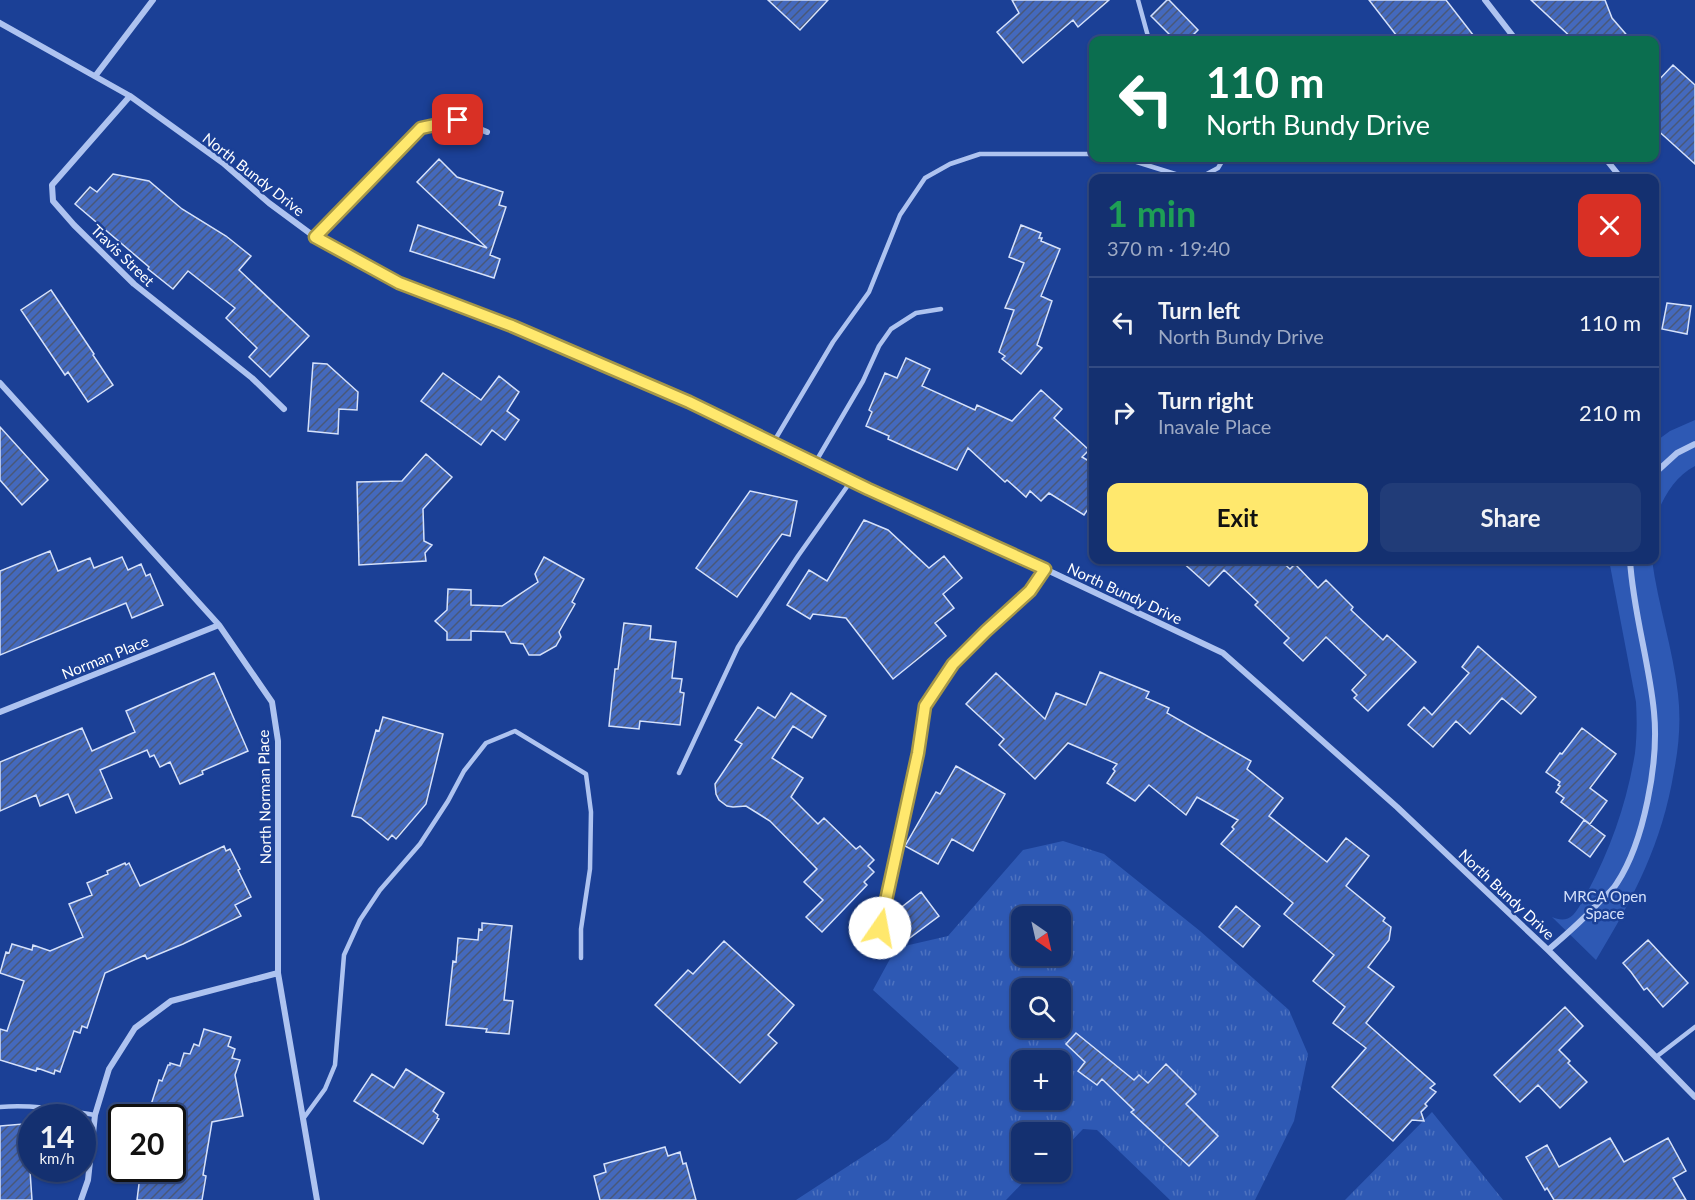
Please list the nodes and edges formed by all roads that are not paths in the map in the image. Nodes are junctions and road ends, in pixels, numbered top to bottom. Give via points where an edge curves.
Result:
1 (153, 0) edge
2 (1138, 0) edge
3 (1485, 0) edge
4 (0, 23) edge
5 (1148, 36) edge
6 (1513, 36) edge
7 (96, 75) junction
8 (130, 96) junction
9 (487, 132) dead end
10 (1089, 154) edge
11 (1137, 162) edge
12 (1222, 162) edge
13 (1608, 162) edge
14 (1175, 174) edge
15 (1207, 174) edge
16 (1618, 174) edge
17 (315, 237) junction
18 (941, 309) dead end
19 (0, 382) edge
20 (284, 409) dead end
21 (773, 443) junction
22 (1695, 444) edge
23 (814, 463) junction
24 (1659, 469) edge
25 (852, 481) junction
26 (1629, 564) edge
27 (1045, 569) junction
28 (219, 625) junction
29 (0, 712) edge
30 (679, 773) dead end
31 (880, 928) dead end
32 (1548, 950) junction
33 (581, 958) dead end
34 (278, 973) junction
35 (1695, 1027) edge
36 (1656, 1057) junction
37 (1695, 1097) edge
38 (18, 1105) edge
39 (0, 1107) edge
40 (96, 1112) edge
41 (303, 1119) junction
42 (87, 1182) edge
43 (81, 1200) edge
44 (317, 1200) edge

1 - 7 street
2 - 5 lane
3 - 6 street
4 - 7 street, North Bundy Drive
7 - 8 street, North Bundy Drive
8 - 17 street, North Bundy Drive via 223,163
8 - 20 street, Travis Street via 52,185 53,201 134,284 252,378
9 - 17 street via 458,120 421,128
10 - 21 lane via 980,154 950,164 926,178 900,215 869,292 833,342
11 - 14 lane
12 - 15 lane
13 - 16 street
17 - 21 street, North Bundy Drive via 399,283 512,326 689,402
18 - 23 lane via 916,313 891,329
19 - 28 street, North Norman Place
21 - 23 street, North Bundy Drive
22 - 24 street via 1677,453
23 - 25 street, North Bundy Drive
25 - 27 street, North Bundy Drive
25 - 30 lane via 738,648
26 - 32 street via 1654,712 1656,750 1649,793 1633,853 1616,885
27 - 31 lane via 1030,591 953,664 925,706
27 - 32 street, North Bundy Drive via 1223,653 1397,807
28 - 29 street, Norman Place
28 - 34 street, North Norman Place via 272,702 278,741
32 - 36 street, North Bundy Drive
33 - 41 lane via 580,929 590,869 591,812 586,774 515,731 486,743 464,771 420,844 360,920 344,955 334,1065 325,1089
34 - 40 street via 171,1001 135,1028 109,1069
34 - 41 street, North Norman Place
35 - 36 lane
36 - 37 street, North Bundy Drive
38 - 39 lane
41 - 44 street, North Norman Place
42 - 43 street

